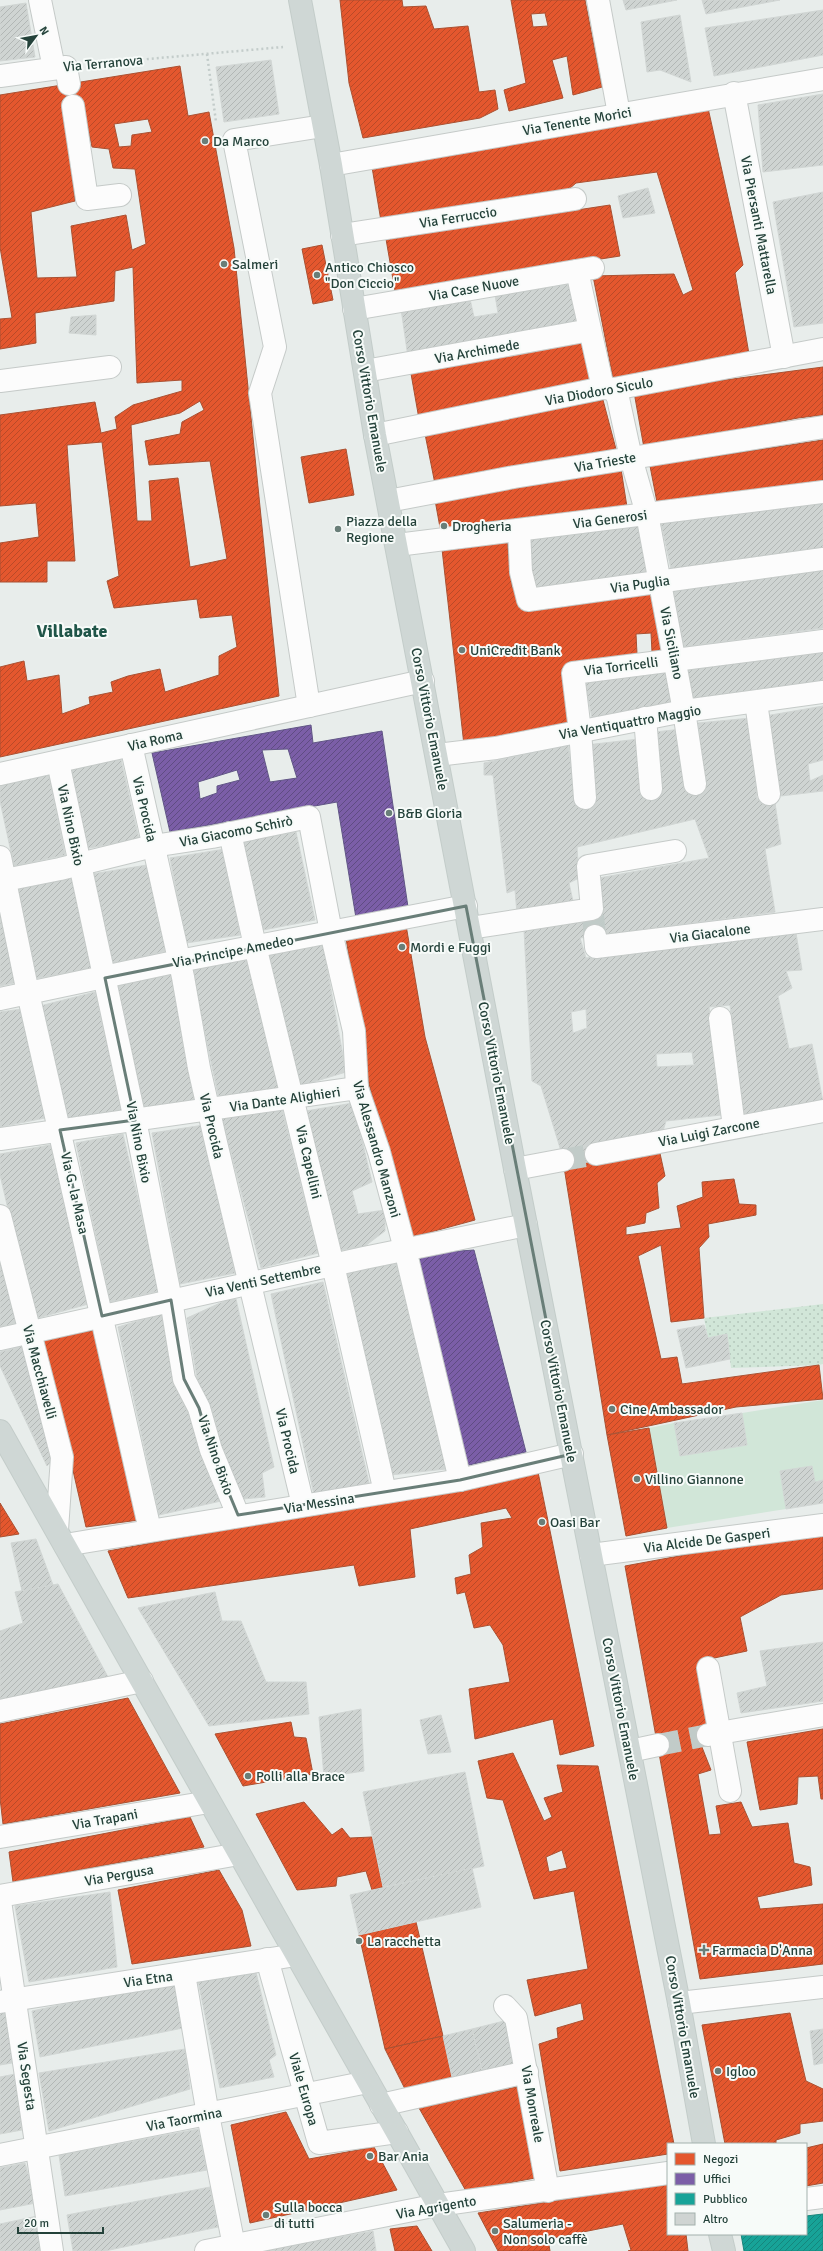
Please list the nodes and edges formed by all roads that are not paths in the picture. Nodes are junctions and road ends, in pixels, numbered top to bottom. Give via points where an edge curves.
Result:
1 (40, 0) edge
2 (300, 0) edge
3 (598, 0) edge
4 (0, 76) edge
5 (823, 79) edge
6 (734, 93) junction
7 (72, 106) dead end
8 (619, 114) junction
9 (323, 126) junction
10 (331, 165) junction
11 (120, 196) dead end
12 (575, 199) dead end
13 (342, 235) junction
14 (585, 269) joint
15 (354, 309) junction
16 (590, 330) junction
17 (823, 349) edge
18 (784, 357) junction
19 (110, 367) dead end
20 (365, 371) junction
21 (0, 381) edge
22 (608, 388) junction
23 (823, 427) edge
24 (375, 435) junction
25 (631, 458) junction
26 (823, 492) edge
27 (388, 501) junction
28 (647, 514) junction
29 (519, 530) junction
30 (397, 545) junction
31 (823, 558) edge
32 (660, 581) junction
33 (823, 641) edge
34 (675, 659) junction
35 (423, 680) junction
36 (823, 692) edge
37 (756, 702) junction
38 (309, 706) junction
39 (684, 711) junction
40 (645, 718) junction
41 (580, 731) junction
42 (131, 745) junction
43 (437, 755) junction
44 (58, 762) junction
45 (0, 774) edge
46 (695, 784) dead end
47 (651, 789) dead end
48 (769, 794) dead end
49 (585, 798) dead end
50 (309, 817) joint
51 (230, 833) junction
52 (153, 846) junction
53 (675, 851) dead end
54 (0, 857) edge
55 (80, 864) junction
56 (2, 881) edge
57 (466, 906) junction
58 (823, 919) edge
59 (594, 927) junction
60 (470, 928) junction
61 (331, 932) junction
62 (254, 946) junction
63 (179, 961) junction
64 (105, 978) junction
65 (28, 993) junction
66 (0, 999) edge
67 (720, 1018) dead end
68 (357, 1088) junction
69 (293, 1098) junction
70 (209, 1110) junction
71 (823, 1111) edge
72 (135, 1120) junction
73 (734, 1127) junction
74 (60, 1130) junction
75 (0, 1139) edge
76 (596, 1154) tunnel mouth
77 (563, 1160) tunnel mouth
78 (515, 1169) junction
79 (0, 1216) edge
80 (526, 1225) junction
81 (405, 1249) junction
82 (333, 1265) junction
83 (251, 1284) junction
84 (171, 1300) junction
85 (102, 1316) junction
86 (30, 1333) junction
87 (0, 1339) edge
88 (3, 1440) edge
89 (572, 1454) junction
90 (460, 1480) junction
91 (385, 1492) junction
92 (303, 1505) junction
93 (238, 1515) junction
94 (823, 1525) edge
95 (150, 1530) junction
96 (61, 1538) junction
97 (591, 1555) junction
98 (708, 1668) dead end
99 (142, 1681) junction
100 (0, 1711) edge
101 (823, 1715) edge
102 (714, 1734) junction
103 (658, 1745) tunnel mouth
104 (630, 1751) junction
105 (730, 1791) dead end
106 (209, 1802) junction
107 (0, 1837) edge
108 (239, 1854) junction
109 (0, 1896) edge
110 (0, 1901) edge
111 (296, 1955) junction
112 (267, 1959) junction
113 (184, 1974) junction
114 (823, 1987) edge
115 (8, 2000) edge
116 (679, 2003) junction
117 (511, 2012) dead end
118 (527, 2072) junction
119 (368, 2082) junction
120 (306, 2095) junction
121 (381, 2105) junction
122 (208, 2115) junction
123 (397, 2132) junction
124 (704, 2143) edge
125 (37, 2148) junction
126 (0, 2155) edge
127 (667, 2173) edge
128 (548, 2190) junction
129 (823, 2197) edge
130 (807, 2199) edge
131 (438, 2205) junction
132 (720, 2235) edge
133 (235, 2248) edge
134 (52, 2251) edge
135 (206, 2251) edge
136 (464, 2251) edge
137 (724, 2251) edge

1 - 4 street, Via Terranova via 63,73
2 - 9 main road, Corso Vittorio Emanuele
3 - 8 street
5 - 6 street, Via Tenente Morici
6 - 8 street, Via Tenente Morici
6 - 18 street, Via Piersanti Mattarella
7 - 11 street via 87,199
8 - 10 street, Via Tenente Morici
9 - 10 main road, Corso Vittorio Emanuele
9 - 38 street via 234,140 275,347 260,393
10 - 13 main road, Corso Vittorio Emanuele
12 - 13 street, Via Ferruccio
13 - 15 main road, Corso Vittorio Emanuele
14 - 15 street, Via Case Nuove
14 - 16 street, Via Siciliano
15 - 20 main road, Corso Vittorio Emanuele
16 - 20 street, Via Archimede
16 - 22 street, Via Siciliano
17 - 18 street, Via Diodoro Siculo
18 - 22 street, Via Diodoro Siculo
19 - 21 street
20 - 24 main road, Corso Vittorio Emanuele
22 - 24 street, Via Diodoro Siculo
22 - 25 street, Via Siciliano via 618,398
23 - 25 street, Via Trieste
24 - 27 main road, Corso Vittorio Emanuele
25 - 27 street, Via Trieste
25 - 28 street, Via Siciliano
26 - 28 street, Via Generosi
27 - 30 main road, Corso Vittorio Emanuele
28 - 29 street, Via Generosi
28 - 32 street, Via Siciliano
29 - 30 street, Via Generosi
29 - 32 street, Via Puglia via 521,572 528,600
30 - 35 main road, Corso Vittorio Emanuele
31 - 32 street, Via Puglia
32 - 34 street, Via Siciliano
33 - 34 street, Via Torricelli
34 - 39 street, Via Siciliano
34 - 41 street, Via Torricelli via 573,673
35 - 38 street
35 - 43 main road, Corso Vittorio Emanuele
36 - 37 street, Via Ventiquattro Maggio
37 - 39 street, Via Ventiquattro Maggio
37 - 48 street
38 - 42 street, Via Roma
39 - 40 street, Via Ventiquattro Maggio
39 - 46 street, Via Siciliano
40 - 41 street, Via Ventiquattro Maggio
40 - 47 street
41 - 43 street, Via Ventiquattro Maggio via 496,748
41 - 49 street
42 - 44 street, Via Roma
42 - 52 street, Via Procida
43 - 57 main road, Corso Vittorio Emanuele
44 - 45 street, Via Roma
44 - 55 street, Via Nino Bixio
50 - 51 street, Via Giacomo Schirò
50 - 61 street, Via Alessandro Manzoni
51 - 52 street, Via Giacomo Schirò
51 - 62 street, Via Capellini
52 - 55 street, Via Giacomo Schirò
52 - 63 street, Via Procida
53 - 59 street via 588,866
54 - 56 street, Via G. la Masa
55 - 56 street, Via Giacomo Schirò
55 - 64 street, Via Nino Bixio
56 - 65 street, Via G. la Masa
57 - 60 main road, Corso Vittorio Emanuele
57 - 61 street, Via Principe Amedeo
58 - 59 street, Via Giacalone
59 - 60 street
60 - 78 main road, Corso Vittorio Emanuele
61 - 62 street, Via Principe Amedeo
61 - 68 street, Via Alessandro Manzoni via 354,1031
62 - 63 street, Via Principe Amedeo
62 - 69 street, Via Capellini
63 - 64 street, Via Principe Amedeo
63 - 70 street, Via Procida
64 - 65 street, Via Principe Amedeo
64 - 72 street, Via Nino Bixio
65 - 66 street, Via Principe Amedeo
65 - 74 street, Via G. la Masa
67 - 73 street
68 - 69 street, Via Dante Alighieri
68 - 81 street, Via Alessandro Manzoni via 379,1152
69 - 70 street, Via Dante Alighieri
69 - 82 street, Via Capellini
70 - 72 street, Via Dante Alighieri
70 - 83 street, Via Procida
71 - 73 street, Via Luigi Zarcone
72 - 74 street, Via Dante Alighieri
72 - 84 street, Via Nino Bixio
73 - 76 street, Via Luigi Zarcone
74 - 75 street, Via Dante Alighieri
74 - 85 street, Via G. la Masa
77 - 78 street
78 - 80 main road, Corso Vittorio Emanuele
79 - 86 street, Via Macchiavelli
80 - 81 street, Via Venti Settembre
80 - 89 main road, Corso Vittorio Emanuele
81 - 82 street, Via Venti Settembre
81 - 90 street, Via Alessandro Manzoni
82 - 83 street, Via Venti Settembre
82 - 91 street, Via Capellini
83 - 84 street, Via Venti Settembre
83 - 92 street, Via Procida
84 - 85 street, Via Venti Settembre
84 - 93 street, Via Nino Bixio via 184,1379 199,1408 211,1450
85 - 86 street, Via Venti Settembre
85 - 95 street, Via G. la Masa
86 - 87 street, Via Venti Settembre
86 - 96 street, Via Macchiavelli via 62,1457
88 - 96 main road
89 - 90 street, Via Messina
89 - 97 main road, Corso Vittorio Emanuele
90 - 91 street, Via Messina
91 - 92 street, Via Messina
92 - 93 street, Via Messina
93 - 95 street, Via Messina
94 - 97 street, Via Alcide De Gasperi
95 - 96 street, Via Messina
96 - 99 main road
97 - 104 main road, Corso Vittorio Emanuele
98 - 102 street
99 - 100 street
99 - 106 main road
101 - 102 street
102 - 105 street
103 - 104 street
104 - 116 main road, Corso Vittorio Emanuele
106 - 107 street, Via Trapani
106 - 108 main road
108 - 109 street, Via Pergusa
108 - 111 main road
110 - 115 street, Via Segesta
111 - 112 street, Via Etna
111 - 119 main road
112 - 113 street, Via Etna
112 - 120 street, Viale Europa
113 - 115 street, Via Etna
113 - 122 street
114 - 116 street
115 - 125 street, Via Segesta
116 - 124 main road, Corso Vittorio Emanuele
117 - 118 street, Via Monreale
118 - 121 street
118 - 128 street, Via Monreale
119 - 120 street, Via Taormina
119 - 121 main road
120 - 122 street, Via Taormina
120 - 123 street, Viale Europa via 319,2143
121 - 123 main road
122 - 125 street, Via Taormina
122 - 133 street
123 - 131 main road
125 - 126 street, Via Taormina
125 - 134 street, Via Segesta
127 - 128 street, Via Agrigento
128 - 131 street, Via Agrigento
129 - 130 street
131 - 133 street, Via Agrigento
131 - 136 main road
132 - 137 main road
133 - 135 street, Via Agrigento

